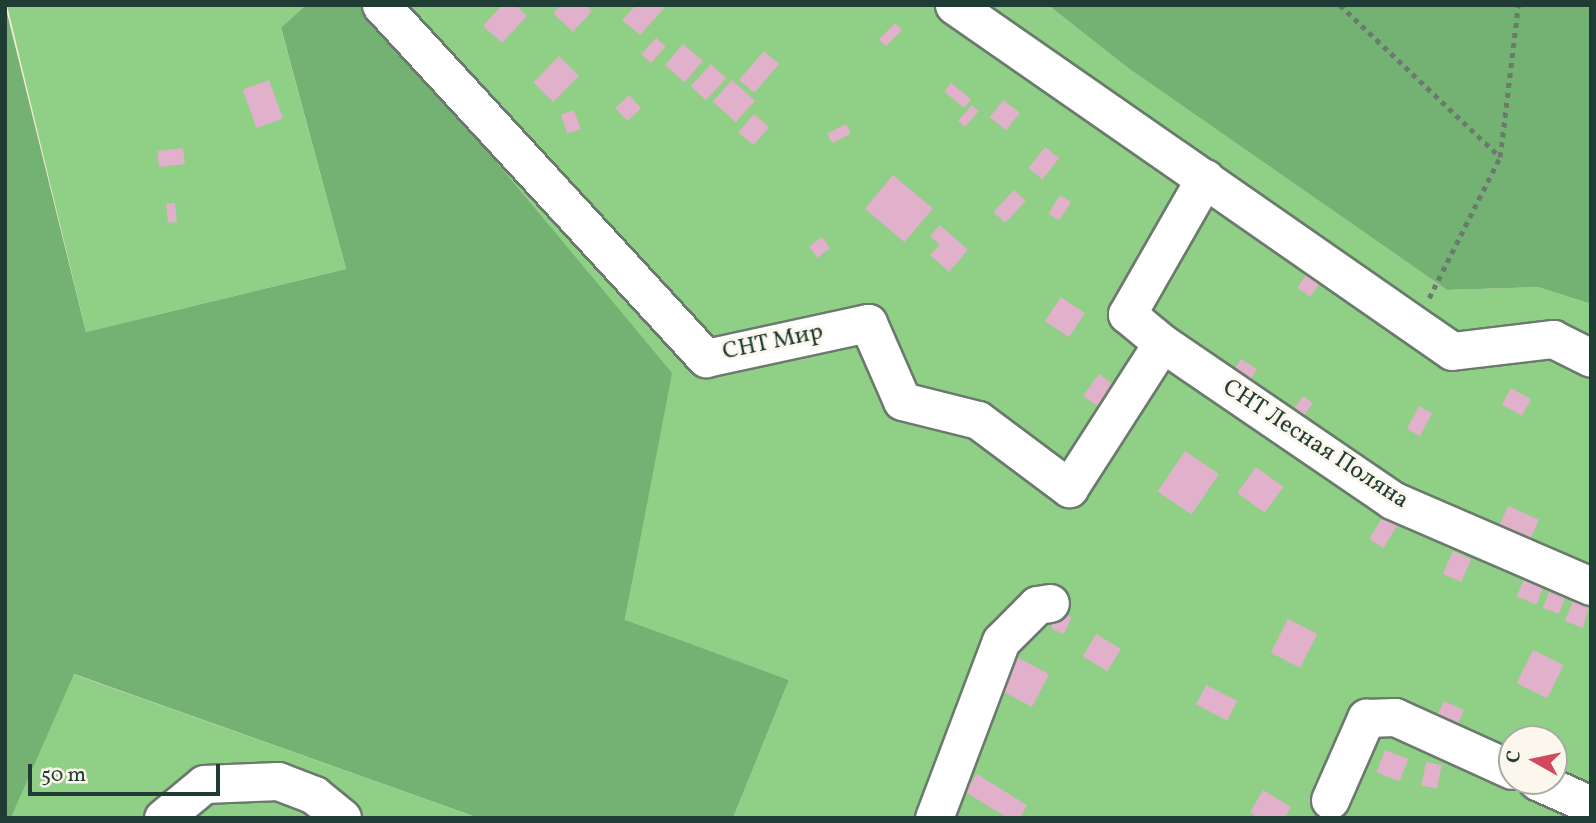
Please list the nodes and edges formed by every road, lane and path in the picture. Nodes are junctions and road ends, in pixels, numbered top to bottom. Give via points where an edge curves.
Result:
1 (381, 5) edge
2 (954, 5) edge
3 (1340, 5) edge
4 (1518, 5) edge
5 (1500, 157) junction
6 (1205, 178) junction
7 (1414, 327) junction
8 (1162, 343) junction
9 (1591, 358) edge
10 (1591, 586) edge
11 (1050, 603) dead end
12 (1498, 764) edge
13 (1568, 795) edge
14 (1330, 800) dead end
15 (1591, 805) edge
16 (163, 818) edge
17 (342, 818) edge
18 (934, 818) edge

1 - 8 street, СНТ Мир via 706,358 868,323 902,401 978,420 1069,488
2 - 6 street
3 - 5 path
4 - 5 path
5 - 7 path
6 - 7 street
6 - 8 street, СНТ Лесная Поляна via 1127,314
7 - 9 street via 1452,351 1553,339
8 - 10 street, СНТ Лесная Поляна via 1392,500
11 - 18 street via 1037,605 1002,641
12 - 14 street via 1395,717 1366,718
13 - 15 street
16 - 17 street via 204,783 278,781 314,795

